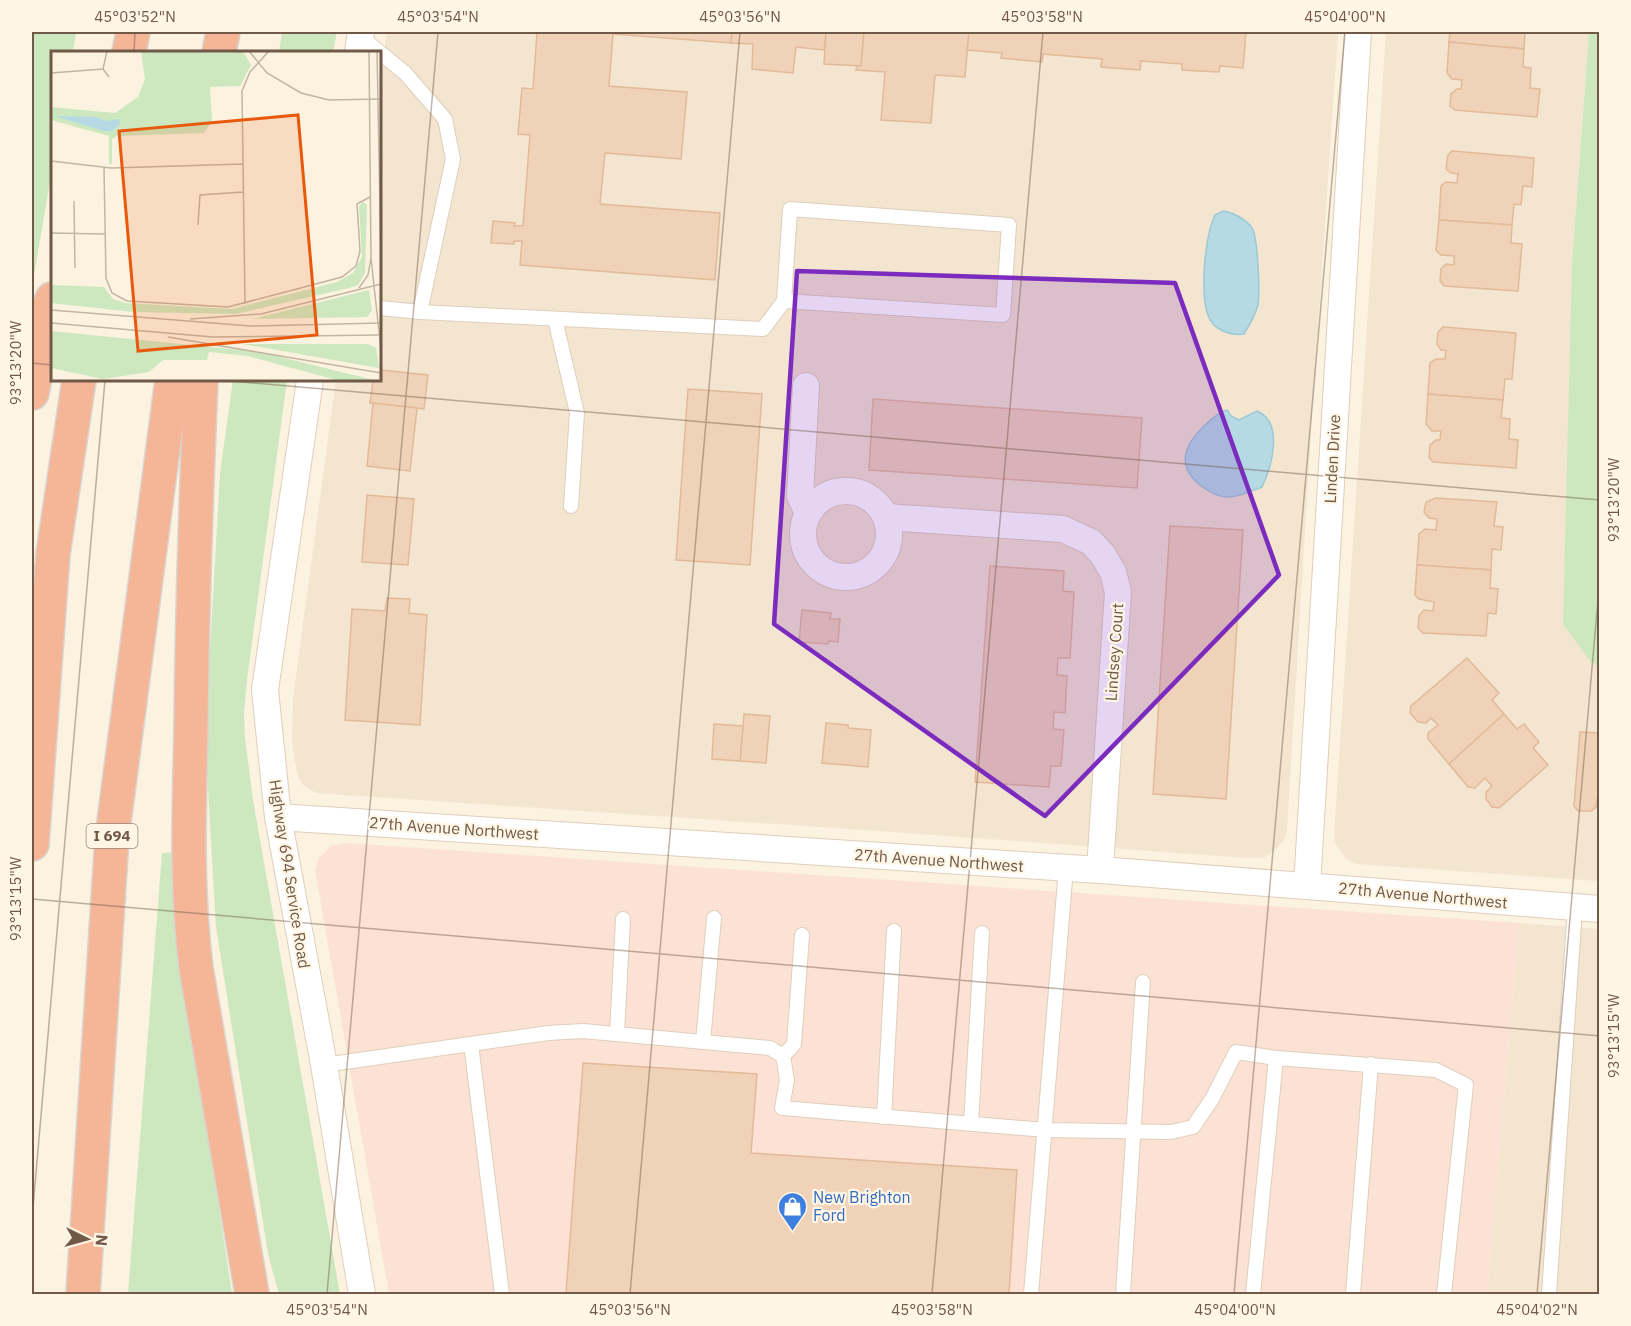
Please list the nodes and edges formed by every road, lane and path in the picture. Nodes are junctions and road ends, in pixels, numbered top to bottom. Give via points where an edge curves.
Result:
1 (133, 32) edge
2 (223, 32) edge
3 (234, 32) edge
4 (1358, 32) edge
5 (360, 40) edge
6 (129, 51) edge
7 (219, 51) edge
8 (232, 51) edge
9 (375, 51) edge
10 (381, 56) edge
11 (51, 301) edge
12 (784, 301) junction
13 (381, 308) edge
14 (420, 312) junction
15 (555, 319) junction
16 (79, 381) edge
17 (172, 381) edge
18 (201, 381) edge
19 (310, 381) edge
20 (806, 386) dead end
21 (32, 393) edge
22 (571, 506) dead end
23 (808, 513) junction
24 (887, 517) junction
25 (278, 817) junction
26 (32, 844) edge
27 (1066, 868) junction
28 (1100, 870) junction
29 (1307, 886) junction
30 (1587, 908) edge
31 (714, 918) dead end
32 (623, 919) dead end
33 (894, 931) dead end
34 (981, 933) dead end
35 (802, 935) dead end
36 (1143, 982) dead end
37 (617, 1034) junction
38 (703, 1042) junction
39 (471, 1044) junction
40 (783, 1056) junction
41 (1276, 1058) junction
42 (1371, 1064) junction
43 (324, 1065) junction
44 (884, 1117) junction
45 (971, 1124) junction
46 (1046, 1130) junction
47 (1135, 1132) junction
48 (82, 1294) edge
49 (252, 1294) edge
50 (362, 1294) edge
51 (502, 1294) edge
52 (1031, 1294) edge
53 (1123, 1294) edge
54 (1253, 1294) edge
55 (1353, 1294) edge
56 (1444, 1294) edge
57 (1549, 1294) edge

1 - 6 highway
2 - 7 highway
3 - 8 highway
4 - 29 street, Linden Drive
5 - 9 lane
10 - 14 lane via 405,74 445,119 453,159
11 - 21 highway
12 - 12 lane via 1003,315 1009,225 790,209
12 - 15 lane via 763,329
13 - 14 lane
14 - 15 lane
15 - 22 lane via 577,413
16 - 26 highway via 53,554
17 - 48 highway, I 694 via 112,837
18 - 49 highway via 190,727 191,926
19 - 25 street, Highway 694 Service Road via 265,690
20 - 23 street via 800,496
23 - 24 street via 828,494 849,490 868,496
23 - 24 street via 803,539 807,554 828,574 843,577 858,576 882,560 890,531
24 - 28 street, Lindsey Court via 1063,529 1091,542 1103,555 1118,592
25 - 27 street, 27th Avenue Northwest
25 - 43 street, Highway 694 Service Road
27 - 28 street, 27th Avenue Northwest
27 - 46 lane
28 - 29 street, 27th Avenue Northwest
29 - 30 street, 27th Avenue Northwest
30 - 57 lane
31 - 38 lane
32 - 37 lane
33 - 44 lane
34 - 45 lane
35 - 40 lane via 794,1044
36 - 47 lane
37 - 38 lane
37 - 39 lane via 548,1033
38 - 40 lane via 770,1048
39 - 43 lane
39 - 51 lane
40 - 44 lane via 787,1080 782,1108
41 - 42 lane
41 - 47 lane via 1236,1052 1193,1127 1171,1132
41 - 54 lane
42 - 55 lane
42 - 56 lane via 1436,1070 1466,1085
43 - 50 street, Highway 694 Service Road
44 - 45 lane
45 - 46 lane
46 - 47 lane
46 - 52 lane
47 - 53 lane

